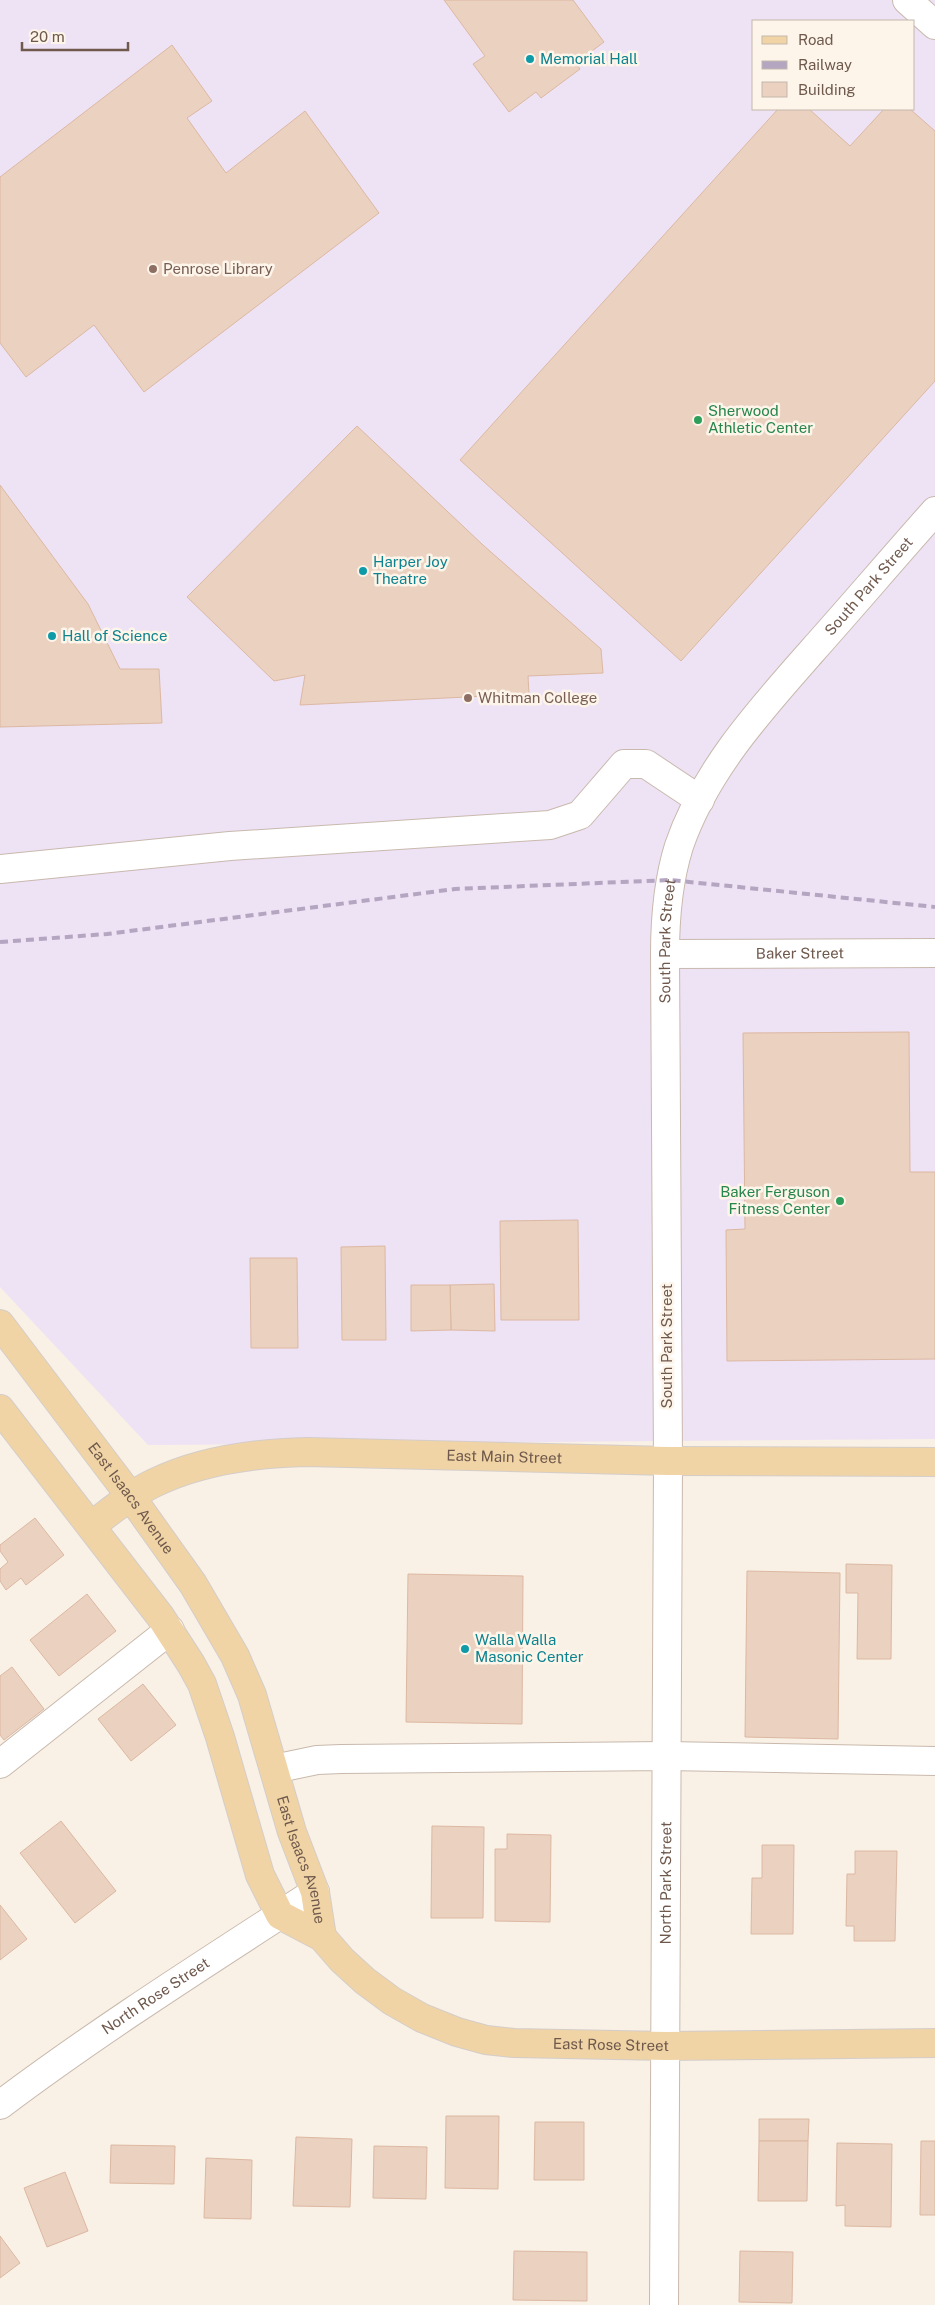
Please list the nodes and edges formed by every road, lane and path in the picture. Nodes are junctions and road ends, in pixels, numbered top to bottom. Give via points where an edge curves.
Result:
1 (907, 0) edge
2 (935, 25) edge
3 (935, 511) edge
4 (700, 800) junction
5 (0, 869) edge
6 (935, 953) edge
7 (665, 954) junction
8 (0, 1324) edge
9 (4, 1421) edge
10 (668, 1461) junction
11 (935, 1462) edge
12 (131, 1497) junction
13 (91, 1526) junction
14 (170, 1630) junction
15 (667, 1756) junction
16 (935, 1761) edge
17 (0, 1764) edge
18 (274, 1769) junction
19 (315, 1892) junction
20 (280, 1915) junction
21 (322, 1937) junction
22 (935, 2043) edge
23 (666, 2046) junction
24 (0, 2105) edge
25 (664, 2305) edge

1 - 2 street
3 - 4 street, South Park Street via 747,725
4 - 5 street via 646,764 624,764 580,815 550,825 230,846
4 - 7 street, South Park Street via 680,845 670,880
6 - 7 street, Baker Street
7 - 10 street, South Park Street
8 - 12 main road, East Isaacs Avenue
9 - 13 main road
10 - 11 main road, East Main Street
10 - 12 main road, East Main Street via 275,1453 206,1465 161,1480
10 - 15 street, North Park Street
12 - 13 main road, East Main Street
12 - 18 main road, East Isaacs Avenue via 193,1584 236,1656 252,1695
13 - 14 main road
14 - 17 street
14 - 20 main road via 191,1664 209,1705 260,1875
15 - 16 street
15 - 18 street via 341,1759 317,1760
15 - 23 street, North Park Street
18 - 19 main road, East Isaacs Avenue via 295,1841
19 - 20 street, North Rose Street
19 - 21 main road, East Isaacs Avenue
20 - 21 main road, East Isaacs Avenue
20 - 24 street, North Rose Street via 131,2013
21 - 23 main road, East Rose Street via 342,1960 392,2001 457,2032 514,2043
22 - 23 main road, East Rose Street
23 - 25 street, North Park Street

